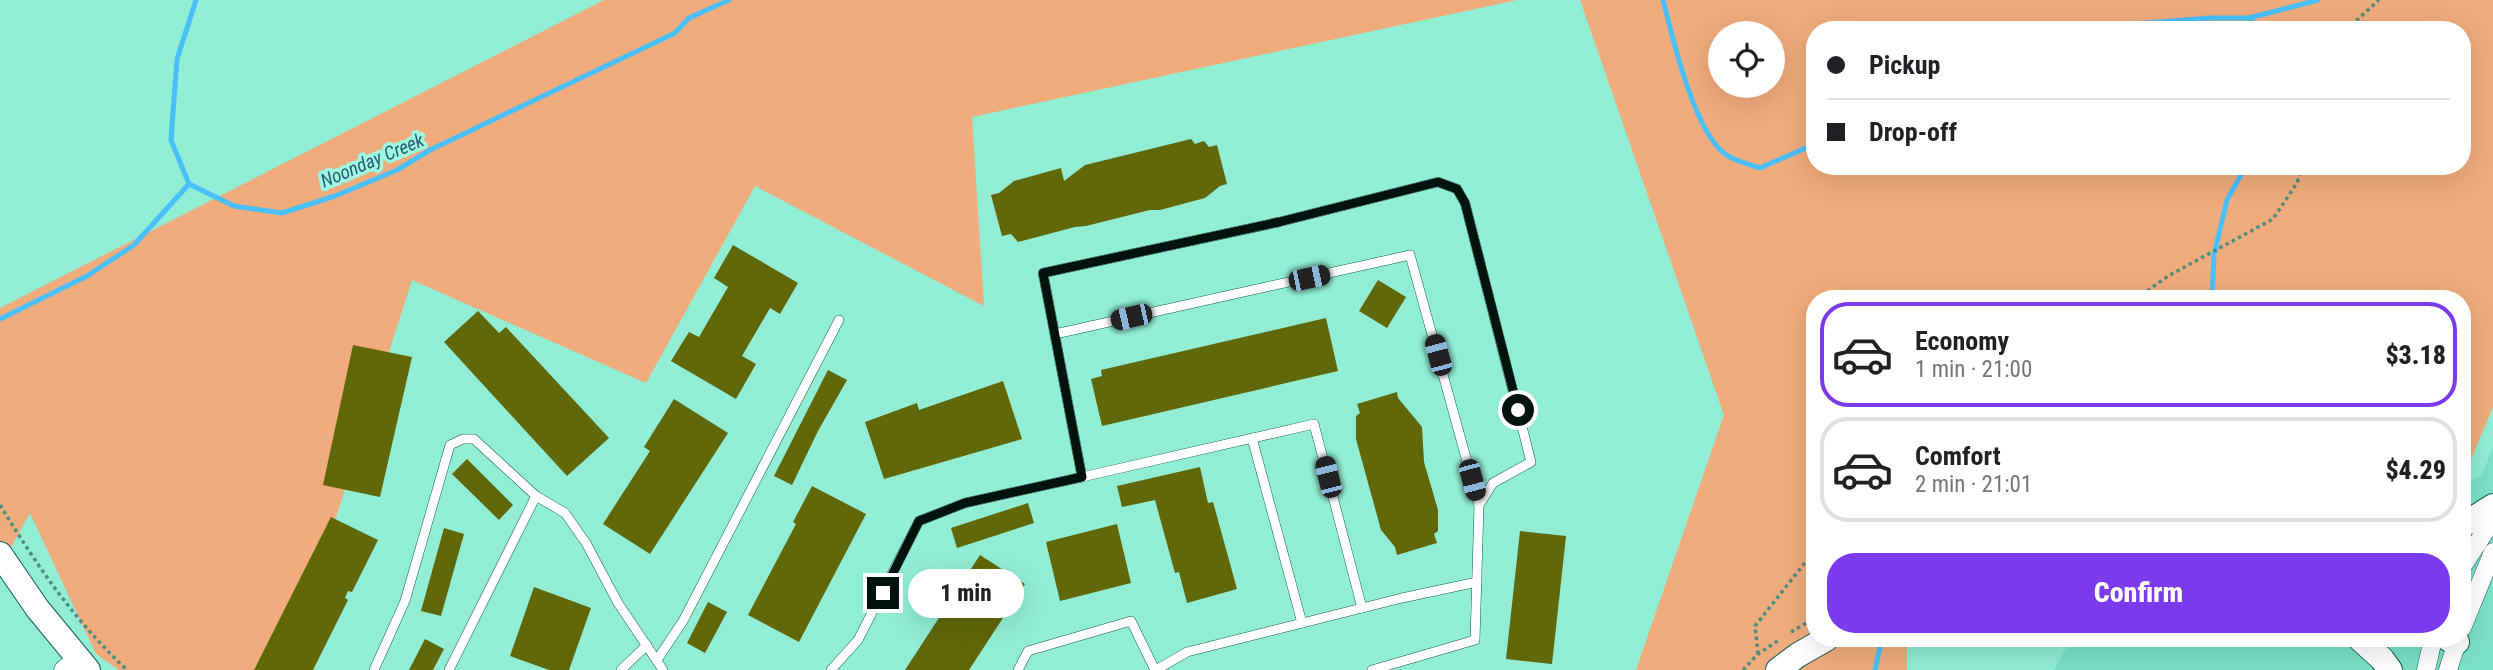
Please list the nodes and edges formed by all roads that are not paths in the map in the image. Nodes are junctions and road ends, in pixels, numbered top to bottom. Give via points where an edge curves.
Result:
1 (839, 320) dead end
2 (1055, 334) junction
3 (1252, 438) junction
4 (1082, 477) junction
5 (536, 496) junction
6 (1479, 505) junction
7 (2493, 506) edge
8 (2493, 519) edge
9 (2471, 520) edge
10 (2493, 552) edge
11 (2471, 554) edge
12 (0, 555) edge
13 (1477, 582) junction
14 (2471, 597) edge
15 (1362, 608) junction
16 (1301, 623) junction
17 (647, 645) junction
18 (1812, 647) edge
19 (2369, 647) edge
20 (2443, 647) edge
21 (2450, 647) edge
22 (657, 660) junction
23 (76, 666) edge
24 (374, 670) edge
25 (449, 670) edge
26 (621, 670) edge
27 (663, 670) edge
28 (831, 670) edge
29 (1018, 670) edge
30 (1155, 670) edge
31 (1372, 670) edge
32 (1778, 670) edge
33 (2390, 670) edge
34 (2426, 670) edge
35 (2448, 670) edge

1 - 22 lane via 683,621
2 - 4 lane
2 - 6 lane via 1410,255
2 - 6 lane via 1043,273 1438,182 1457,189 1465,203 1531,462 1493,483
3 - 4 lane
3 - 15 lane via 1314,424
3 - 16 lane
4 - 28 lane via 965,503 919,521 858,640
5 - 17 lane via 565,513
5 - 24 lane via 474,439 450,445 405,601
5 - 25 lane
6 - 13 lane
7 - 9 street
8 - 11 street
10 - 14 street
12 - 23 street
13 - 15 lane
13 - 31 lane via 1475,640
15 - 16 lane
16 - 30 lane via 1187,652
17 - 22 lane
17 - 26 lane
18 - 32 street
19 - 33 street
20 - 34 street
21 - 35 street
22 - 27 lane
29 - 30 lane via 1028,651 1130,621

